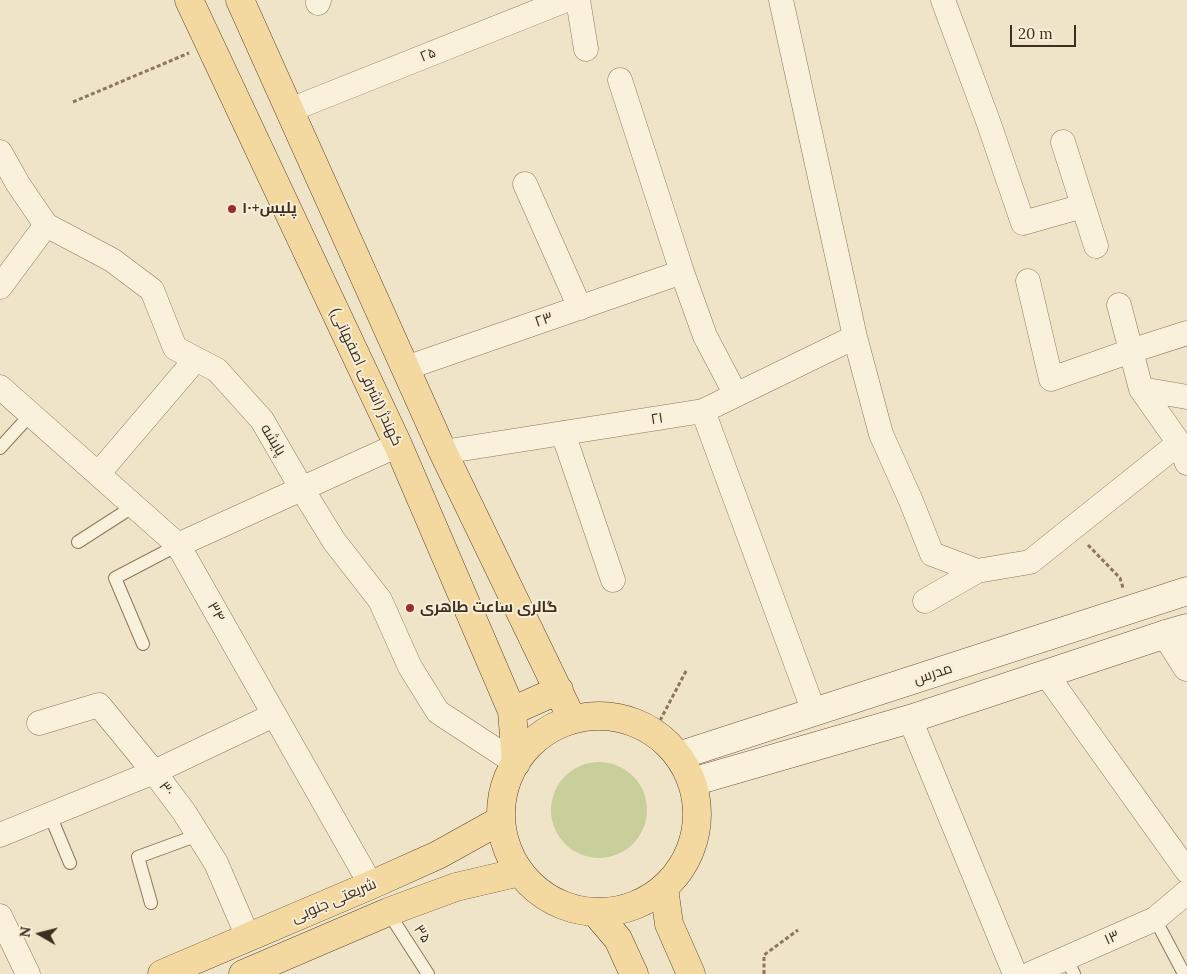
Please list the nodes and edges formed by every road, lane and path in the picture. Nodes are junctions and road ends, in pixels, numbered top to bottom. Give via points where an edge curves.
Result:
1 (190, 0) edge
2 (240, 0) edge
3 (566, 0) edge
4 (578, 0) edge
5 (781, 0) edge
6 (951, 3) edge
7 (210, 44) junction
8 (586, 49) dead end
9 (620, 80) dead end
10 (74, 102) dead end
11 (290, 110) junction
12 (1063, 142) dead end
13 (0, 152) edge
14 (525, 184) dead end
15 (1083, 206) junction
16 (46, 225) junction
17 (1096, 246) dead end
18 (682, 272) junction
19 (1028, 282) dead end
20 (0, 288) edge
21 (1118, 305) dead end
22 (580, 308) junction
23 (1187, 333) edge
24 (855, 337) junction
25 (1131, 350) junction
26 (196, 359) junction
27 (406, 368) junction
28 (0, 387) edge
29 (1141, 389) junction
30 (736, 396) junction
31 (1187, 397) edge
32 (703, 411) junction
33 (31, 414) junction
34 (563, 433) junction
35 (398, 445) junction
36 (0, 448) edge
37 (443, 452) junction
38 (1183, 453) edge
39 (98, 474) junction
40 (302, 489) junction
41 (134, 506) junction
42 (1072, 529) junction
43 (78, 542) dead end
44 (178, 545) junction
45 (977, 571) junction
46 (613, 580) dead end
47 (1187, 591) edge
48 (925, 601) dead end
49 (1131, 610) junction
50 (1177, 631) edge
51 (143, 644) dead end
52 (1187, 666) edge
53 (686, 671) dead end
54 (1046, 674) junction
55 (559, 690) junction
56 (512, 711) junction
57 (814, 712) junction
58 (274, 715) junction
59 (572, 719) junction
60 (910, 719) junction
61 (39, 723) dead end
62 (654, 732) junction
63 (678, 756) junction
64 (516, 763) junction
65 (154, 772) junction
66 (692, 782) junction
67 (50, 814) junction
68 (501, 820) junction
69 (0, 835) edge
70 (198, 835) junction
71 (70, 863) dead end
72 (1187, 871) edge
73 (520, 872) junction
74 (371, 885) junction
75 (664, 888) junction
76 (1187, 892) edge
77 (151, 903) dead end
78 (388, 912) junction
79 (595, 912) junction
80 (0, 916) edge
81 (1155, 919) junction
82 (798, 930) dead end
83 (248, 938) junction
84 (1070, 966) edge
85 (278, 967) edge
86 (1182, 970) dead end
87 (28, 974) edge
88 (162, 974) edge
89 (243, 974) edge
90 (428, 974) edge
91 (634, 974) edge
92 (691, 974) edge
93 (764, 974) edge
94 (1015, 974) edge
95 (1030, 974) edge

1 - 7 main road, کهندژ (اشرفی اصفهانی)
2 - 11 main road
3 - 11 street, ۲۵
4 - 8 street
5 - 24 street
6 - 15 street via 1023,223
7 - 10 path
7 - 35 main road, کهندژ (اشرفی اصفهانی)
9 - 18 street
11 - 27 main road
12 - 15 street
13 - 16 street, پایشه
14 - 22 street
15 - 17 street
16 - 20 street
16 - 26 street, پایشه via 112,260 152,290 175,348
18 - 22 street, ۲۳
18 - 30 street via 705,336
19 - 25 street via 1051,379
21 - 25 street
22 - 27 street, ۲۳
23 - 25 street
24 - 30 street, ۲۱
24 - 45 street via 881,434 932,554
25 - 29 street
26 - 39 street
26 - 40 street, پایشه via 217,370 262,420
27 - 37 main road
28 - 33 street, ۳۴
29 - 31 street
29 - 38 street
30 - 32 street, ۲۱
32 - 34 street, ۲۱
32 - 57 street
33 - 36 lane
33 - 39 street, ۳۴
34 - 37 street, ۲۱
34 - 46 street
35 - 40 street
35 - 56 main road, کهندژ (اشرفی اصفهانی)
37 - 55 main road
38 - 42 street
39 - 41 street, ۳۴
40 - 44 street
40 - 64 street, پایشه via 334,541 380,600 410,667 438,712
41 - 43 lane
41 - 44 street, ۳۴
42 - 45 street via 1030,562
42 - 49 path via 1120,578
44 - 51 lane via 115,578
44 - 58 street, ۳۴
45 - 48 street
47 - 49 main road, مدرس
49 - 57 main road, مدرس
50 - 52 main road
50 - 54 main road
53 - 62 path
54 - 60 main road
54 - 72 street
55 - 56 main road
55 - 59 main road
56 - 64 main road, کهندژ (اشرفی اصفهانی)
57 - 63 main road, مدرس
58 - 65 street
58 - 74 street, ۳۴
59 - 62 main road via 600,715 629,720
59 - 64 main road via 550,729 531,744
60 - 66 main road
60 - 94 street
61 - 65 street, ۳۰ via 99,705
62 - 63 main road
63 - 66 main road
64 - 68 main road via 504,790
65 - 67 street
65 - 70 street, ۳۰
66 - 75 main road via 697,811 694,840 682,866
67 - 69 street
67 - 71 lane
68 - 73 main road via 507,847
68 - 74 main road, شریعتی جنوبی via 438,855
70 - 77 lane via 138,857
70 - 83 street, ۳۰ via 216,863
73 - 78 main road via 456,887
73 - 79 main road via 541,893 566,907
74 - 83 main road, شریعتی جنوبی
75 - 79 main road via 643,902 620,910
75 - 92 main road via 669,924
76 - 81 street, ۱۳
78 - 85 main road
78 - 90 lane, ۳۵
79 - 91 main road via 618,939
80 - 87 street
81 - 84 street, ۱۳
81 - 86 lane
82 - 93 path via 764,956
83 - 88 main road, شریعتی جنوبی
84 - 95 street, ۱۳
85 - 89 main road

